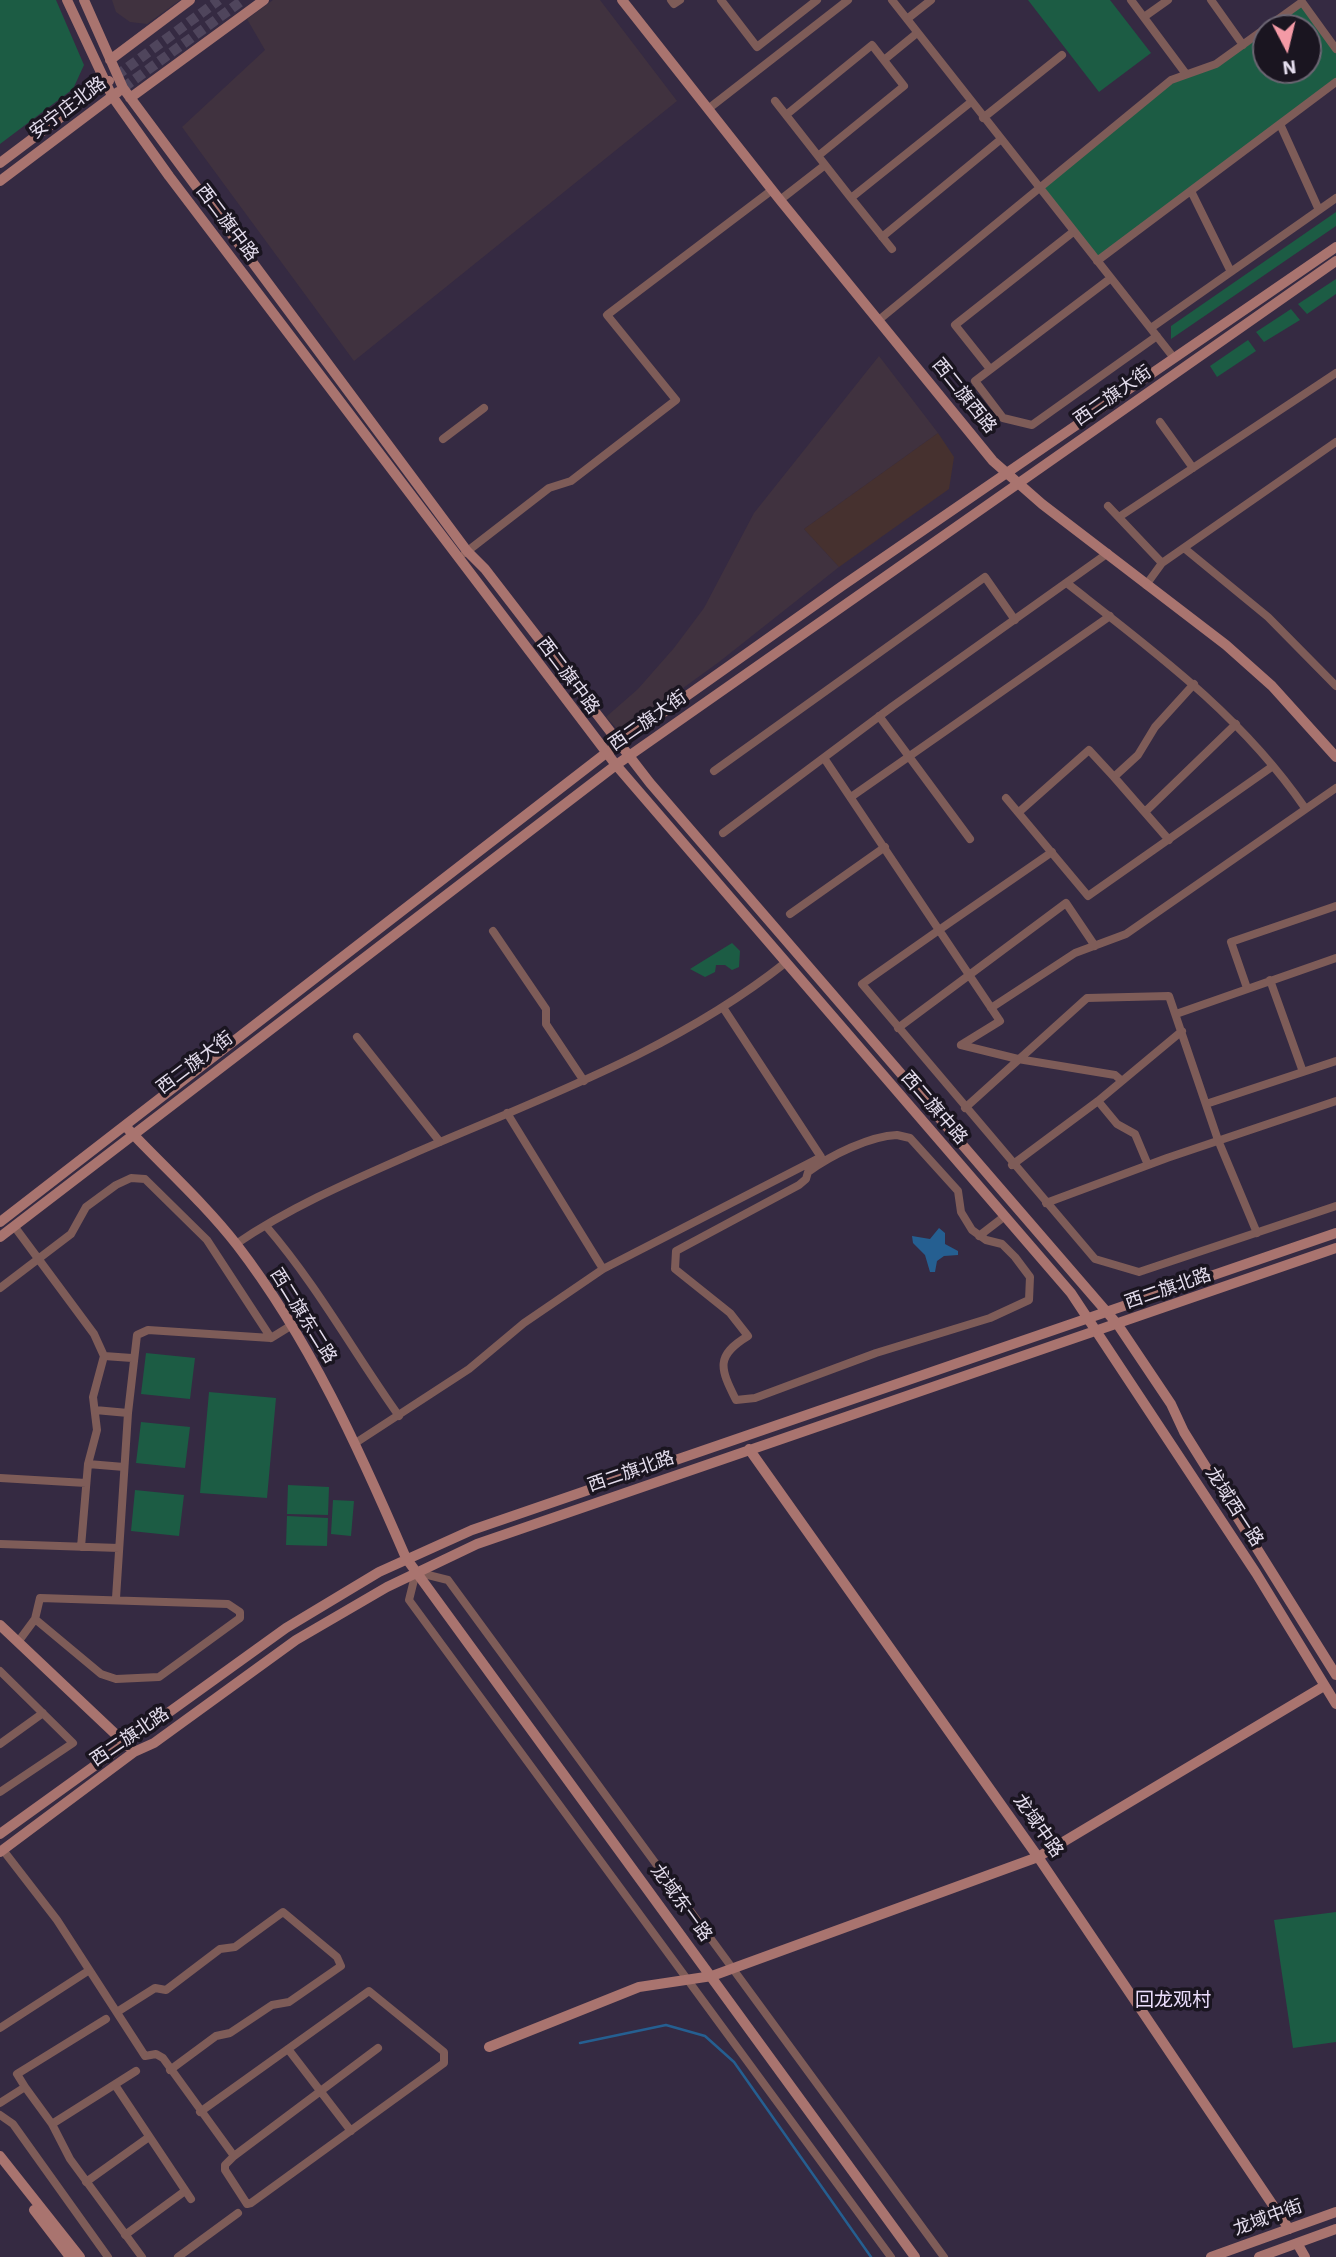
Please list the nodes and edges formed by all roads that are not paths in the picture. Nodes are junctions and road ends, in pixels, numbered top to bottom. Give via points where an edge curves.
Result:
1 (67, 0) edge
2 (84, 0) edge
3 (190, 0) edge
4 (264, 0) edge
5 (622, 0) edge
6 (671, 0) edge
7 (680, 0) edge
8 (721, 0) edge
9 (817, 0) edge
10 (848, 0) edge
11 (892, 0) edge
12 (931, 0) edge
13 (1132, 0) edge
14 (1168, 0) edge
15 (1211, 0) edge
16 (1303, 1) edge
17 (1285, 14) edge
18 (1144, 17) junction
19 (907, 19) junction
20 (917, 33) junction
21 (1252, 38) edge
22 (1243, 45) junction
23 (1336, 49) edge
24 (1062, 55) dead end
25 (110, 60) junction
26 (884, 60) junction
27 (1186, 74) junction
28 (116, 76) junction
29 (1336, 82) edge
30 (106, 83) junction
31 (127, 93) junction
32 (112, 96) junction
33 (775, 101) dead end
34 (971, 102) junction
35 (708, 109) junction
36 (786, 116) junction
37 (983, 118) junction
38 (1280, 124) junction
39 (1000, 140) junction
40 (818, 156) junction
41 (0, 163) edge
42 (825, 165) junction
43 (0, 181) edge
44 (1037, 187) junction
45 (772, 190) junction
46 (1191, 191) junction
47 (851, 198) junction
48 (1336, 198) edge
49 (780, 200) junction
50 (1319, 210) junction
51 (1073, 232) junction
52 (882, 237) junction
53 (1336, 247) edge
54 (892, 249) dead end
55 (1097, 261) junction
56 (1336, 261) edge
57 (1231, 272) junction
58 (1111, 278) junction
59 (880, 319) junction
60 (1154, 332) junction
61 (1174, 358) junction
62 (990, 369) junction
63 (1336, 373) edge
64 (484, 408) dead end
65 (1160, 422) dead end
66 (443, 439) dead end
67 (1336, 442) edge
68 (1193, 468) junction
69 (1007, 475) junction
70 (1018, 484) junction
71 (1108, 506) dead end
72 (1119, 517) junction
73 (1184, 548) junction
74 (467, 551) junction
75 (1108, 553) junction
76 (457, 558) junction
77 (1162, 563) junction
78 (1068, 584) junction
79 (1146, 585) junction
80 (1110, 616) junction
81 (1015, 620) junction
82 (1195, 684) junction
83 (1336, 686) edge
84 (879, 716) junction
85 (1236, 724) junction
86 (619, 744) junction
87 (606, 753) junction
88 (629, 756) junction
89 (909, 757) junction
90 (1336, 757) edge
91 (824, 758) junction
92 (616, 765) junction
93 (1273, 766) junction
94 (714, 771) dead end
95 (1114, 776) junction
96 (1336, 788) edge
97 (851, 797) junction
98 (1006, 798) dead end
99 (1305, 808) junction
100 (1146, 811) junction
101 (1018, 812) junction
102 (723, 833) dead end
103 (970, 839) dead end
104 (1168, 840) junction
105 (885, 847) junction
106 (1052, 852) junction
107 (1336, 906) edge
108 (790, 914) dead end
109 (939, 930) junction
110 (493, 931) dead end
111 (1095, 946) junction
112 (1336, 958) edge
113 (785, 963) junction
114 (970, 976) junction
115 (1270, 980) junction
116 (1247, 988) junction
117 (991, 1008) junction
118 (724, 1009) junction
119 (1176, 1014) junction
120 (898, 1028) junction
121 (1182, 1031) junction
122 (357, 1037) dead end
123 (1018, 1059) junction
124 (1336, 1061) edge
125 (1303, 1072) junction
126 (584, 1081) junction
127 (1122, 1081) junction
128 (1098, 1101) junction
129 (1336, 1101) edge
130 (1206, 1104) junction
131 (965, 1108) junction
132 (507, 1113) junction
133 (123, 1124) junction
134 (132, 1133) junction
135 (1218, 1140) junction
136 (440, 1142) junction
137 (1012, 1165) junction
138 (1148, 1165) junction
139 (1046, 1203) junction
140 (1336, 1206) edge
141 (1005, 1216) junction
142 (0, 1223) edge
143 (14, 1226) junction
144 (267, 1226) junction
145 (1257, 1233) junction
146 (1336, 1233) edge
147 (979, 1236) junction
148 (0, 1237) edge
149 (236, 1244) junction
150 (1336, 1248) edge
151 (39, 1258) junction
152 (603, 1269) junction
153 (0, 1288) edge
154 (1106, 1311) junction
155 (1087, 1318) junction
156 (292, 1325) junction
157 (1118, 1325) junction
158 (1097, 1332) junction
159 (271, 1338) junction
160 (104, 1356) junction
161 (132, 1358) junction
162 (95, 1410) junction
163 (128, 1413) junction
164 (399, 1416) junction
165 (357, 1442) junction
166 (749, 1449) junction
167 (88, 1464) junction
168 (124, 1466) junction
169 (0, 1478) edge
170 (86, 1483) junction
171 (0, 1545) edge
172 (81, 1547) junction
173 (119, 1548) junction
174 (406, 1558) junction
175 (416, 1572) junction
176 (116, 1598) junction
177 (35, 1619) junction
178 (0, 1625) edge
179 (18, 1643) junction
180 (0, 1671) edge
181 (1336, 1675) edge
182 (1324, 1686) junction
183 (1336, 1704) edge
184 (43, 1713) junction
185 (125, 1743) junction
186 (0, 1744) edge
187 (134, 1752) junction
188 (0, 1792) edge
189 (0, 1834) edge
190 (1, 1851) edge
191 (1038, 1857) junction
192 (733, 1968) junction
193 (88, 1971) junction
194 (712, 1976) junction
195 (117, 2012) junction
196 (106, 2019) dead end
197 (0, 2028) edge
198 (489, 2047) dead end
199 (378, 2048) dead end
200 (288, 2049) junction
201 (170, 2070) junction
202 (136, 2071) dead end
203 (115, 2085) junction
204 (25, 2087) junction
205 (321, 2091) junction
206 (0, 2103) edge
207 (200, 2112) junction
208 (0, 2115) edge
209 (52, 2123) junction
210 (351, 2130) junction
211 (149, 2137) junction
212 (0, 2156) edge
213 (234, 2157) junction
214 (0, 2166) edge
215 (86, 2182) junction
216 (185, 2191) junction
217 (191, 2199) dead end
218 (1336, 2212) edge
219 (237, 2213) dead end
220 (1289, 2229) junction
221 (1336, 2229) edge
222 (125, 2235) junction
223 (1297, 2243) junction
224 (70, 2257) edge
225 (80, 2257) edge
226 (108, 2257) edge
227 (142, 2257) edge
228 (178, 2257) edge
229 (891, 2257) edge
230 (915, 2257) edge
231 (944, 2257) edge
232 (1211, 2257) edge
233 (1259, 2257) edge
234 (1305, 2257) edge

1 - 30 main road, 西二旗中路
2 - 25 main road, 西二旗中路
3 - 25 main road
4 - 31 main road, 安宁庄北路
5 - 35 main road, 西二旗西路
6 - 7 street via 674,4
8 - 9 street via 757,47
10 - 35 street
11 - 19 street
12 - 19 street
13 - 18 street
14 - 18 street
15 - 22 street
16 - 17 street
16 - 23 street
18 - 27 street
19 - 20 street
20 - 26 street
20 - 34 street
21 - 22 street
22 - 27 street via 1216,64
24 - 37 street
25 - 28 main road, 西二旗中路
26 - 36 street via 872,45
26 - 40 street via 904,86
27 - 44 street via 1171,80
28 - 30 main road, 安宁庄北路
28 - 31 main road, 西二旗中路
29 - 38 street
30 - 32 main road, 西二旗中路
30 - 41 main road, 安宁庄北路
31 - 32 main road, 安宁庄北路
31 - 74 main road, 西二旗中路
32 - 43 main road, 安宁庄北路
32 - 76 main road, 西二旗中路
33 - 36 street
34 - 37 street
34 - 47 street
35 - 45 main road, 西二旗西路
36 - 40 street
37 - 39 street
38 - 46 street
38 - 50 street
39 - 44 street
39 - 52 street
40 - 42 street
42 - 47 street
42 - 49 street
44 - 51 street
44 - 59 street
45 - 49 main road, 西二旗西路
45 - 74 street via 607,315 676,400 571,481 549,488
46 - 55 street
46 - 57 street
47 - 52 street
48 - 50 street
49 - 59 main road, 西二旗西路
50 - 57 street
51 - 55 street
51 - 62 street via 955,325
52 - 54 street
53 - 61 main road, 西二旗大街
55 - 58 street
56 - 70 main road, 西二旗大街
57 - 60 street
58 - 60 street
58 - 62 street
59 - 69 main road, 西二旗西路
60 - 61 street
60 - 62 street via 1032,425 1003,418 975,381
61 - 69 main road, 西二旗大街
63 - 68 street
64 - 66 street
65 - 68 street
67 - 73 street
68 - 72 street
69 - 70 main road, 西二旗西路
69 - 86 main road, 西二旗大街
70 - 75 main road, 西二旗西路
70 - 88 main road, 西二旗大街
71 - 72 street
72 - 77 street
73 - 77 street
73 - 83 street via 1268,617
74 - 76 street
74 - 86 main road, 西二旗中路
75 - 78 street
75 - 79 main road, 西二旗西路
76 - 87 main road, 西二旗中路
77 - 79 street
78 - 80 street
78 - 81 street
79 - 90 main road, 西二旗西路 via 1272,686
80 - 82 street
80 - 89 street
81 - 84 street
81 - 94 street via 985,577
82 - 85 street
82 - 95 street via 1154,727 1138,755
84 - 89 street
84 - 91 street
85 - 93 street
85 - 100 street
86 - 87 main road, 西二旗大街
86 - 88 main road, 西二旗中路
87 - 92 main road, 西二旗中路
87 - 133 main road, 西二旗大街
88 - 92 main road, 西二旗大街
88 - 154 main road, 西二旗中路
89 - 97 street
89 - 103 street
91 - 97 street
91 - 102 street
92 - 113 main road, 西二旗中路
92 - 134 main road, 西二旗大街
93 - 99 street
93 - 104 street
95 - 100 street
95 - 101 street via 1088,750
96 - 99 street
97 - 105 street
98 - 101 street
99 - 111 street via 1126,934
100 - 104 street
101 - 106 street
104 - 106 street via 1088,896
105 - 108 street
105 - 109 street
106 - 109 street
107 - 116 street via 1231,942
109 - 114 street
109 - 120 street via 862,984
110 - 126 street via 546,1009 546,1024
111 - 114 street via 1066,903
111 - 117 street via 1075,953
112 - 115 street
113 - 118 street
113 - 141 main road, 西二旗中路
114 - 117 street
114 - 120 street
115 - 116 street
115 - 125 street
116 - 119 street
117 - 123 street via 1000,1021 961,1045
118 - 126 street
118 - 152 street via 821,1157
119 - 121 street
119 - 123 street via 1168,996 1087,998
120 - 131 street
121 - 127 street
121 - 130 street
122 - 136 street
123 - 127 street via 1115,1075
123 - 131 street
124 - 125 street
125 - 130 street
126 - 132 street
127 - 128 street
128 - 137 street
128 - 138 street via 1117,1124 1135,1134
129 - 135 street
130 - 135 street
131 - 137 street
132 - 136 street
132 - 152 street
133 - 134 main road, 西二旗东二路
133 - 142 main road, 西二旗大街
134 - 143 main road, 西二旗大街
134 - 149 main road, 西二旗东二路
135 - 138 street
135 - 145 street
136 - 144 street via 359,1177
137 - 139 street
138 - 139 street
139 - 145 street via 1095,1259 1139,1272
140 - 145 street
141 - 147 street
141 - 155 main road, 西二旗中路
143 - 148 main road, 西二旗大街
143 - 151 street
144 - 149 street
144 - 164 street via 299,1264
146 - 154 main road, 西二旗北路
147 - 147 street via 1002,1244 1015,1257 1030,1278 1029,1300 959,1329 876,1353 744,1401 736,1400 724,1377 723,1361 725,1354 748,1336 730,1313 675,1269 676,1251 799,1185 822,1163 890,1136 910,1138 958,1191 961,1212
149 - 156 main road, 西二旗东二路
150 - 157 main road, 西二旗北路
151 - 153 street
151 - 159 street via 71,1234 86,1208 116,1185 131,1178 145,1179 207,1240
151 - 160 street via 94,1334
152 - 164 street
154 - 155 main road, 西二旗北路
154 - 157 main road, 龙域西一路
155 - 158 main road, 西二旗中路
155 - 174 main road, 西二旗北路 via 472,1530
156 - 159 street
156 - 165 main road, 西二旗东二路
157 - 158 main road, 西二旗北路
157 - 181 main road, 龙域西一路
158 - 166 main road, 西二旗北路
158 - 182 main road, 龙域西一路 via 1249,1562
159 - 161 street via 148,1330 137,1335
160 - 161 street
160 - 162 street via 93,1394
161 - 163 street
162 - 163 street
162 - 167 street via 97,1434
163 - 168 street
164 - 165 street
165 - 174 main road, 西二旗东二路
166 - 175 main road, 西二旗北路 via 477,1544
166 - 191 main road, 龙域中路
167 - 168 street
167 - 170 street
168 - 173 street
169 - 170 street
170 - 172 street
171 - 172 street
172 - 173 street
173 - 176 street
174 - 175 main road, 龙域东一路
174 - 185 main road, 西二旗北路 via 286,1628
175 - 187 main road, 西二旗北路 via 296,1640 154,1743
175 - 192 street via 448,1580
175 - 194 main road, 龙域东一路
175 - 229 street via 409,1600
176 - 177 street via 40,1598
176 - 177 street via 228,1604 240,1612 240,1618 159,1677 116,1679 102,1674
177 - 179 street
178 - 179 main road
179 - 185 main road
180 - 184 street
182 - 183 main road, 龙域西一路
182 - 191 main road
184 - 186 street
184 - 188 street via 73,1743
185 - 187 main road
185 - 189 main road, 西二旗北路
187 - 190 main road, 西二旗北路
190 - 193 street via 57,1920
191 - 192 main road
191 - 220 main road, 龙域中路
192 - 194 main road
192 - 231 street
193 - 195 street
193 - 197 street
194 - 198 main road via 639,1987
194 - 230 main road, 龙域东一路
195 - 201 street via 145,2056 156,2054
195 - 201 street via 155,1988 166,1990 220,1949 235,1947 283,1912 337,1957 341,1966 289,2002 272,2005 230,2033 216,2036
196 - 204 street via 17,2074
199 - 205 street
200 - 205 street
200 - 207 street
200 - 210 street via 369,1991 444,2052 444,2063
201 - 207 street
202 - 203 street
203 - 209 street
203 - 211 street
204 - 206 street
204 - 209 street
205 - 210 street
205 - 213 street
207 - 213 street
208 - 226 street via 13,2124
209 - 215 street
210 - 213 street via 247,2204 225,2170
211 - 215 street
211 - 216 street
212 - 225 main road
214 - 224 main road
215 - 222 street
216 - 217 street
216 - 222 street
218 - 220 main road, 龙域中街
219 - 228 street
220 - 232 main road, 龙域中街
221 - 223 main road, 龙域中街
222 - 227 street
223 - 233 main road, 龙域中街
223 - 234 main road

